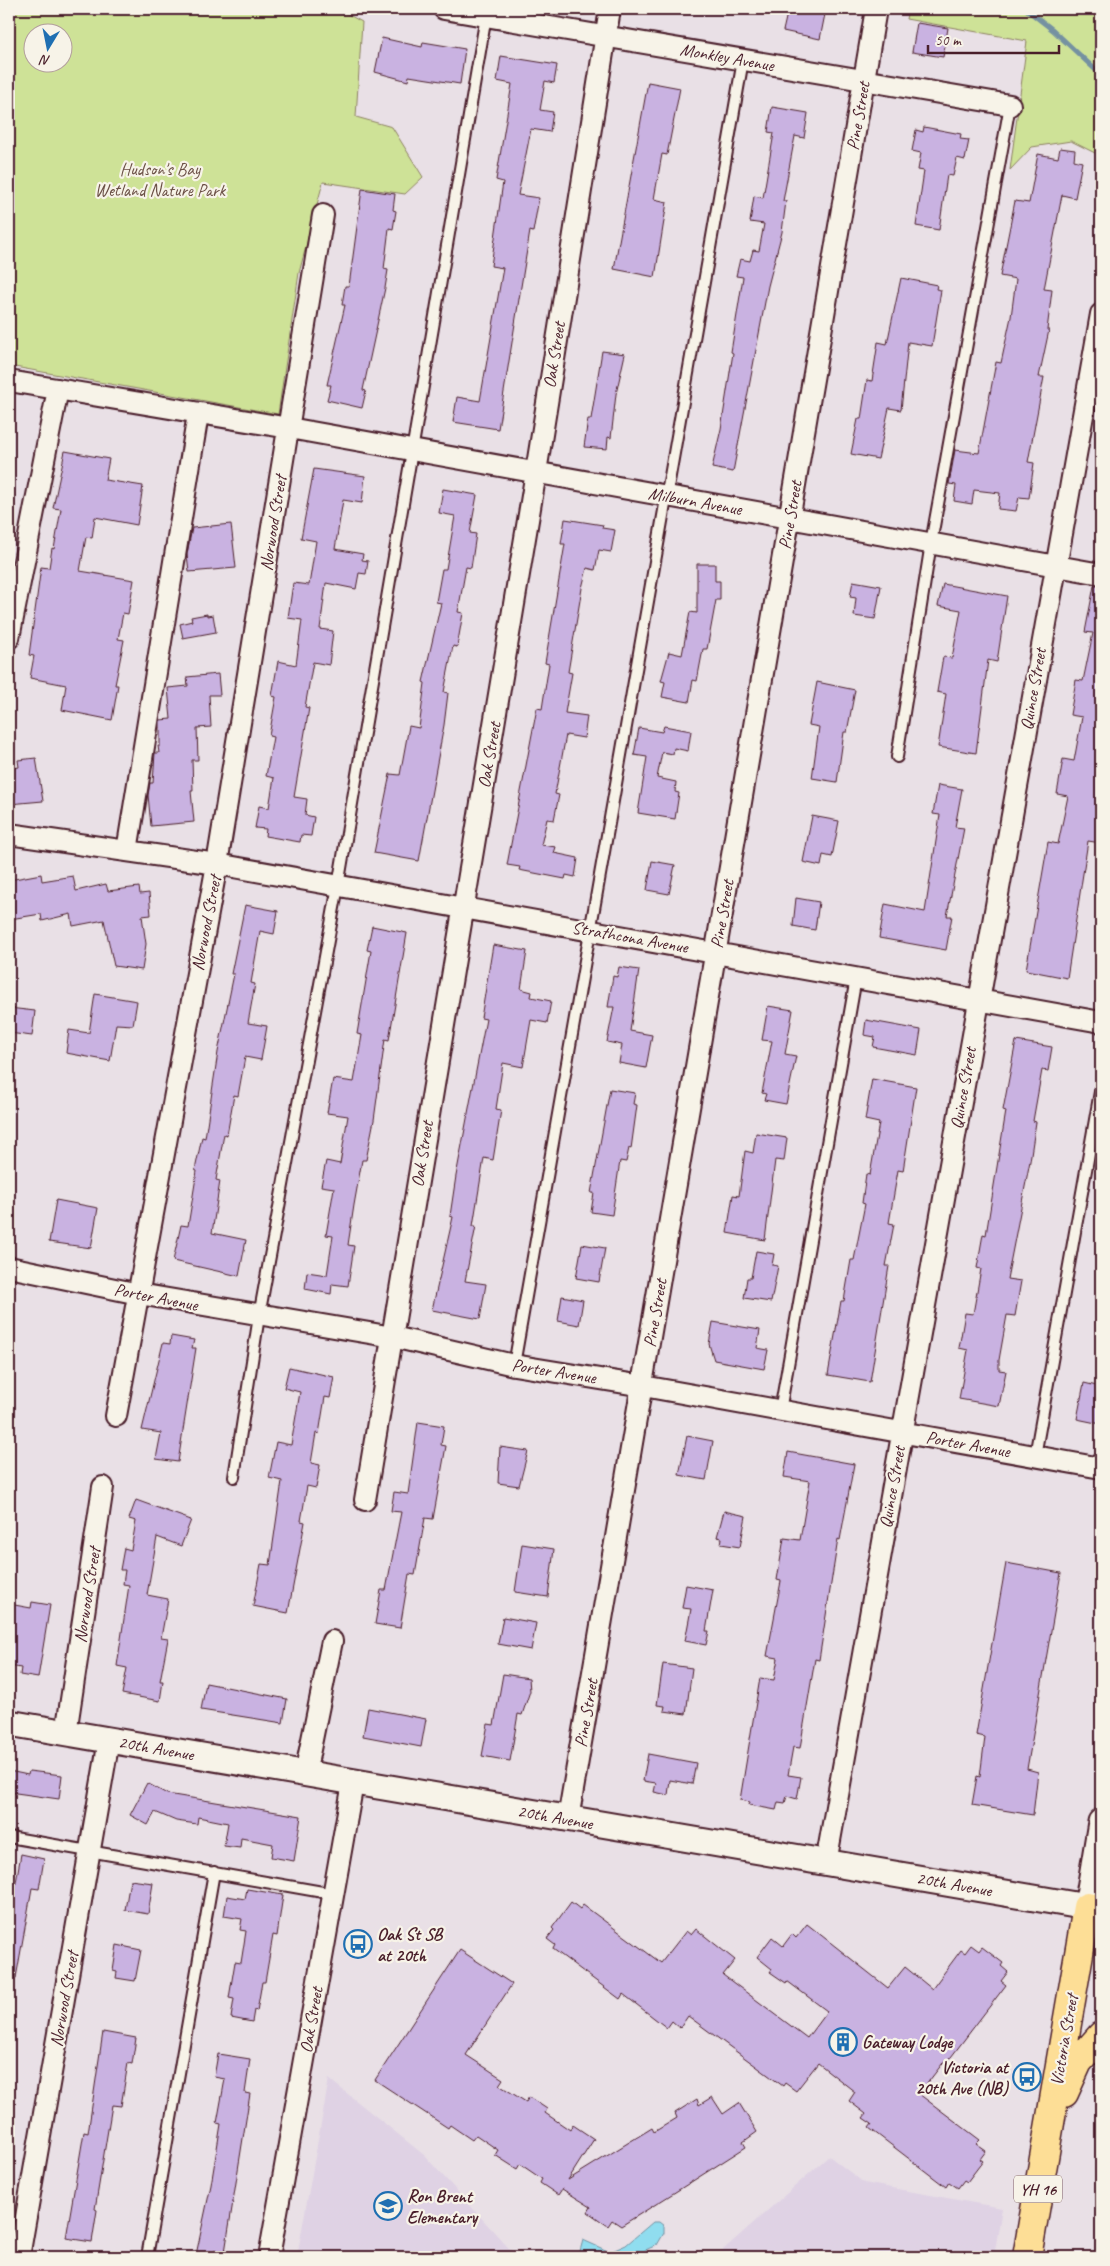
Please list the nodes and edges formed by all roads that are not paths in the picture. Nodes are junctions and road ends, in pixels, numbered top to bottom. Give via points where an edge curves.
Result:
1 (444, 9) edge
2 (610, 9) edge
3 (876, 9) edge
4 (486, 16) junction
5 (605, 36) junction
6 (743, 60) junction
7 (864, 81) junction
8 (1010, 105) joint
9 (323, 215) dead end
10 (1101, 314) edge
11 (9, 381) edge
12 (58, 389) junction
13 (198, 414) junction
14 (289, 428) junction
15 (414, 450) junction
16 (536, 472) junction
17 (666, 496) junction
18 (790, 518) junction
19 (931, 543) junction
20 (1055, 566) junction
21 (1101, 574) edge
22 (9, 638) edge
23 (897, 757) dead end
24 (9, 834) edge
25 (127, 851) junction
26 (217, 864) junction
27 (338, 886) junction
28 (463, 906) junction
29 (590, 929) junction
30 (716, 952) junction
31 (856, 978) junction
32 (979, 1000) junction
33 (1101, 1022) edge
34 (1101, 1086) edge
35 (9, 1267) edge
36 (139, 1294) junction
37 (259, 1316) junction
38 (392, 1337) junction
39 (514, 1365) junction
40 (643, 1386) junction
41 (780, 1411) junction
42 (116, 1416) dead end
43 (902, 1432) junction
44 (1035, 1456) junction
45 (1101, 1468) edge
46 (234, 1477) dead end
47 (103, 1487) dead end
48 (365, 1500) dead end
49 (332, 1641) dead end
50 (9, 1723) edge
51 (66, 1732) junction
52 (109, 1740) junction
53 (305, 1774) junction
54 (353, 1783) junction
55 (568, 1819) junction
56 (1101, 1822) edge
57 (9, 1837) edge
58 (90, 1850) junction
59 (826, 1863) junction
60 (214, 1872) junction
61 (334, 1894) junction
62 (1094, 1908) edge
63 (1101, 2036) edge
64 (1050, 2121) junction
65 (19, 2257) edge
66 (147, 2257) edge
67 (269, 2257) edge
68 (1027, 2257) edge

1 - 4 street, Monkley Avenue
2 - 5 street, Oak Street
3 - 7 street, Pine Street
4 - 5 street, Monkley Avenue
4 - 15 lane
5 - 6 street, Monkley Avenue
5 - 16 street, Oak Street
6 - 7 street, Monkley Avenue
6 - 17 lane
7 - 8 street, Monkley Avenue
7 - 18 street, Pine Street
8 - 19 lane
9 - 14 street, Norwood Street
10 - 20 street, Quince Street
11 - 12 street
12 - 13 street
12 - 22 street
13 - 14 street
13 - 25 street
14 - 15 street, Milburn Avenue
14 - 26 street, Norwood Street
15 - 16 street, Milburn Avenue
15 - 27 lane
16 - 17 street, Milburn Avenue
16 - 28 street, Oak Street
17 - 18 street, Milburn Avenue
17 - 29 lane
18 - 19 street, Milburn Avenue
18 - 30 street, Pine Street
19 - 20 street, Milburn Avenue
19 - 23 lane
20 - 21 street, Milburn Avenue
20 - 32 street, Quince Street
24 - 25 street, Strathcona Avenue
25 - 26 street, Strathcona Avenue
26 - 27 street, Strathcona Avenue
26 - 36 street, Norwood Street
27 - 28 street, Strathcona Avenue
27 - 37 lane
28 - 29 street, Strathcona Avenue
28 - 38 street, Oak Street
29 - 30 street, Strathcona Avenue
29 - 39 lane
30 - 31 street, Strathcona Avenue
30 - 40 street, Pine Street
31 - 32 street, Strathcona Avenue
31 - 41 lane
32 - 33 street, Strathcona Avenue
32 - 43 street, Quince Street
34 - 44 lane
35 - 36 street, Porter Avenue
36 - 37 street, Porter Avenue
36 - 42 street, Norwood Street
37 - 38 street, Porter Avenue
37 - 46 lane
38 - 39 street, Porter Avenue
38 - 48 street, Oak Street
39 - 40 street, Porter Avenue
40 - 41 street, Porter Avenue
40 - 55 street, Pine Street
41 - 43 street, Porter Avenue
43 - 44 street, Porter Avenue
43 - 59 street, Quince Street
44 - 45 street, Porter Avenue
47 - 51 street, Norwood Street
49 - 53 street
50 - 51 street, 20th Avenue
51 - 52 street, 20th Avenue
52 - 53 street, 20th Avenue
52 - 58 street, Norwood Street
53 - 54 street, 20th Avenue
54 - 55 street, 20th Avenue
54 - 61 street, Oak Street
55 - 59 street, 20th Avenue
56 - 62 street, Victoria Street
57 - 58 lane
58 - 60 lane
58 - 65 street, Norwood Street
59 - 62 street, 20th Avenue
60 - 61 lane
60 - 66 lane
61 - 67 street, Oak Street
62 - 64 highway, Victoria Street / YH 16
63 - 64 highway via 1078,2062
64 - 68 highway, Victoria Street / YH 16

